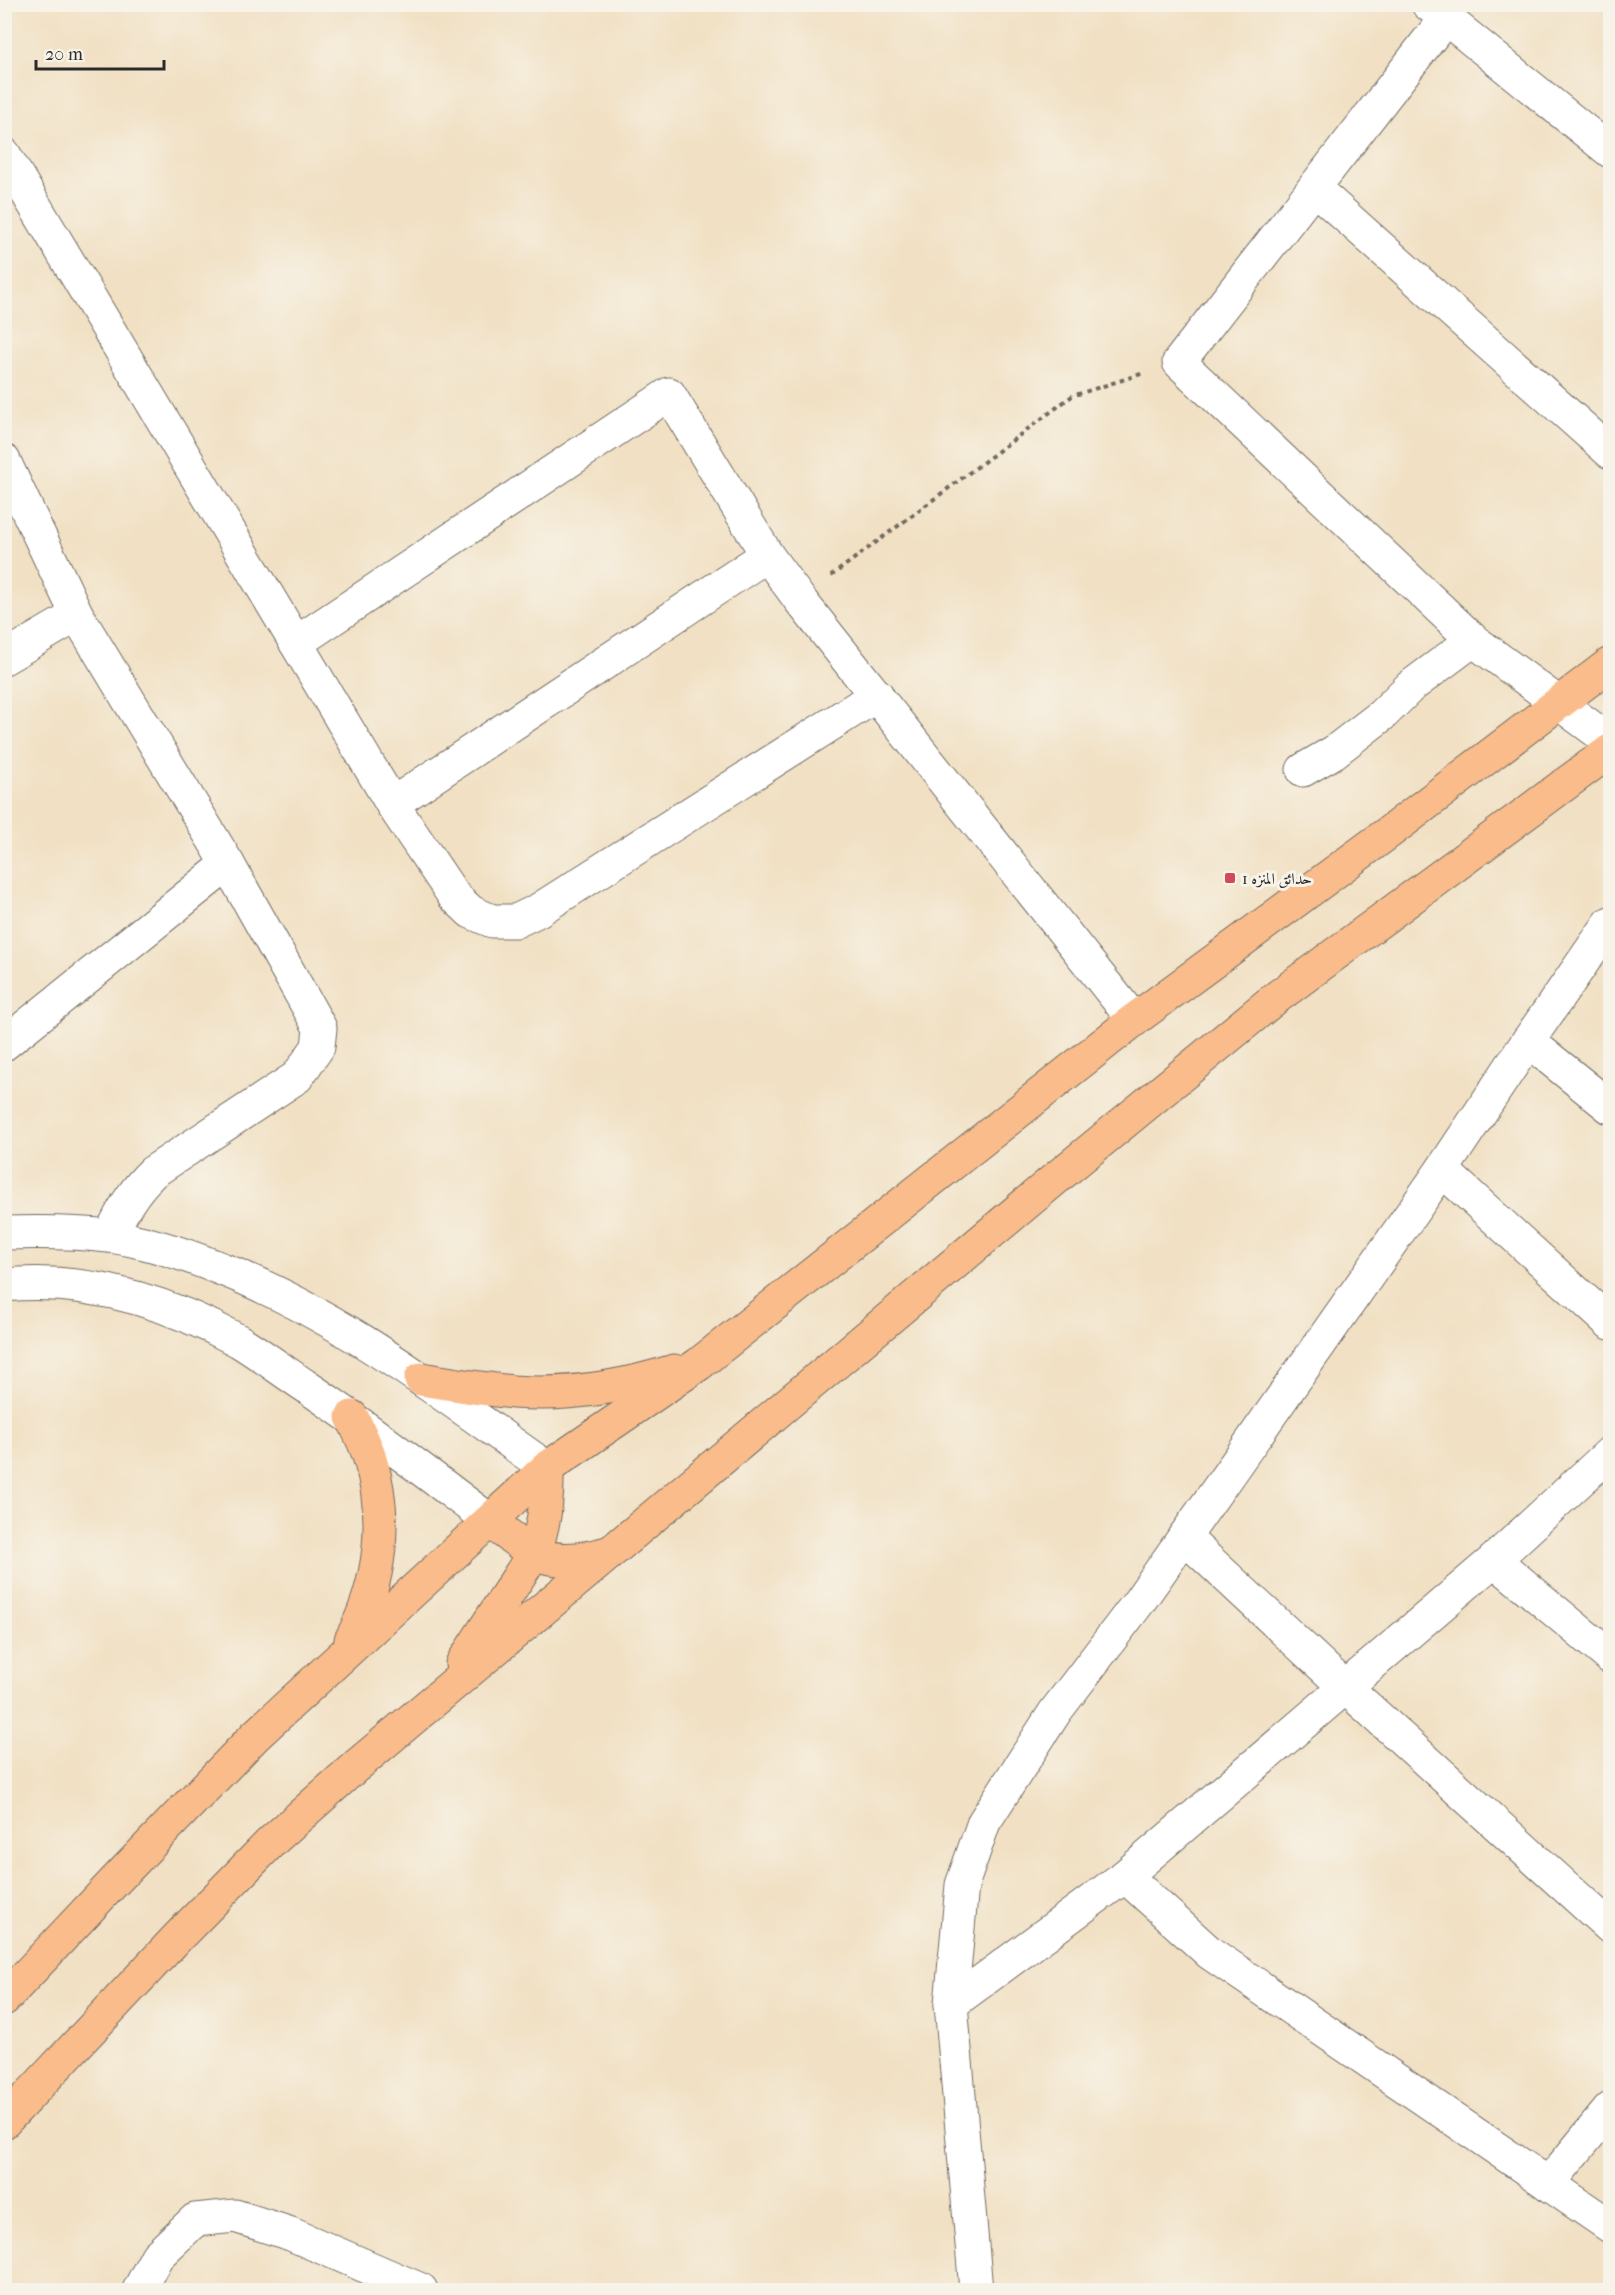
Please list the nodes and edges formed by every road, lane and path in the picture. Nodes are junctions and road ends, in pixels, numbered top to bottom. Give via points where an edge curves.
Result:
1 (1436, 12) edge
2 (1611, 151) edge
3 (4, 154) edge
4 (1314, 188) junction
5 (1179, 362) junction
6 (1611, 452) edge
7 (6, 465) edge
8 (767, 555) junction
9 (800, 600) junction
10 (78, 615) junction
11 (1473, 640) junction
12 (296, 643) junction
13 (4, 658) edge
14 (1611, 664) edge
15 (877, 695) junction
16 (1559, 703) junction
17 (1611, 741) edge
18 (1611, 751) edge
19 (1303, 770) dead end
20 (392, 804) junction
21 (228, 864) junction
22 (1611, 923) edge
23 (1134, 1020) junction
24 (1528, 1041) junction
25 (4, 1044) edge
26 (1611, 1107) edge
27 (1442, 1170) junction
28 (4, 1233) edge
29 (110, 1236) junction
30 (4, 1285) edge
31 (1611, 1323) edge
32 (699, 1364) junction
33 (421, 1379) junction
34 (352, 1417) junction
35 (1611, 1453) edge
36 (547, 1468) junction
37 (490, 1521) junction
38 (1184, 1537) junction
39 (609, 1552) junction
40 (534, 1553) junction
41 (1494, 1560) junction
42 (344, 1654) junction
43 (1611, 1657) edge
44 (1346, 1688) junction
45 (443, 1693) junction
46 (1125, 1876) junction
47 (1611, 1927) edge
48 (4, 1999) edge
49 (951, 2004) junction
50 (1611, 2109) edge
51 (4, 2122) edge
52 (1548, 2184) junction
53 (1611, 2226) edge
54 (139, 2290) edge
55 (421, 2290) edge
56 (976, 2290) edge

1 - 2 street
1 - 4 street
3 - 12 street
4 - 5 street
4 - 6 street
5 - 9 path via 1072,396
5 - 11 street
7 - 10 street
8 - 9 street
8 - 12 street via 669,394
8 - 20 street
9 - 15 street
10 - 13 street
10 - 21 street
11 - 16 street
11 - 19 street via 1334,752
12 - 20 street
14 - 16 highway
15 - 20 street via 516,921 492,921 471,912 454,896
15 - 23 street
16 - 17 street
16 - 23 highway
18 - 39 highway via 1273,1000
21 - 25 street
21 - 29 street via 320,1028 318,1047 297,1077 153,1172 136,1189
22 - 24 street
23 - 32 highway
24 - 26 street
24 - 27 street
27 - 31 street
27 - 38 street
28 - 29 street
29 - 33 street via 179,1252 243,1277 315,1312
30 - 34 street via 77,1286 134,1296 189,1316 240,1342
32 - 33 highway via 608,1387 562,1392 515,1392
32 - 36 highway
33 - 36 street
34 - 37 street
34 - 42 highway via 369,1455 379,1495 381,1536 375,1578 363,1617
35 - 41 street
36 - 37 highway
36 - 40 highway via 546,1511
37 - 40 highway
37 - 42 highway
38 - 44 street
38 - 49 street via 1054,1712 984,1822 962,1885
39 - 40 highway via 572,1559
39 - 45 highway
40 - 45 highway
41 - 43 street
41 - 44 street
42 - 48 highway via 256,1735
44 - 46 street
44 - 47 street
45 - 51 highway via 271,1842
46 - 49 street
46 - 52 street via 1210,1953
49 - 56 street
50 - 52 street
52 - 53 street
54 - 55 street via 157,2256 195,2220 235,2216 291,2234

